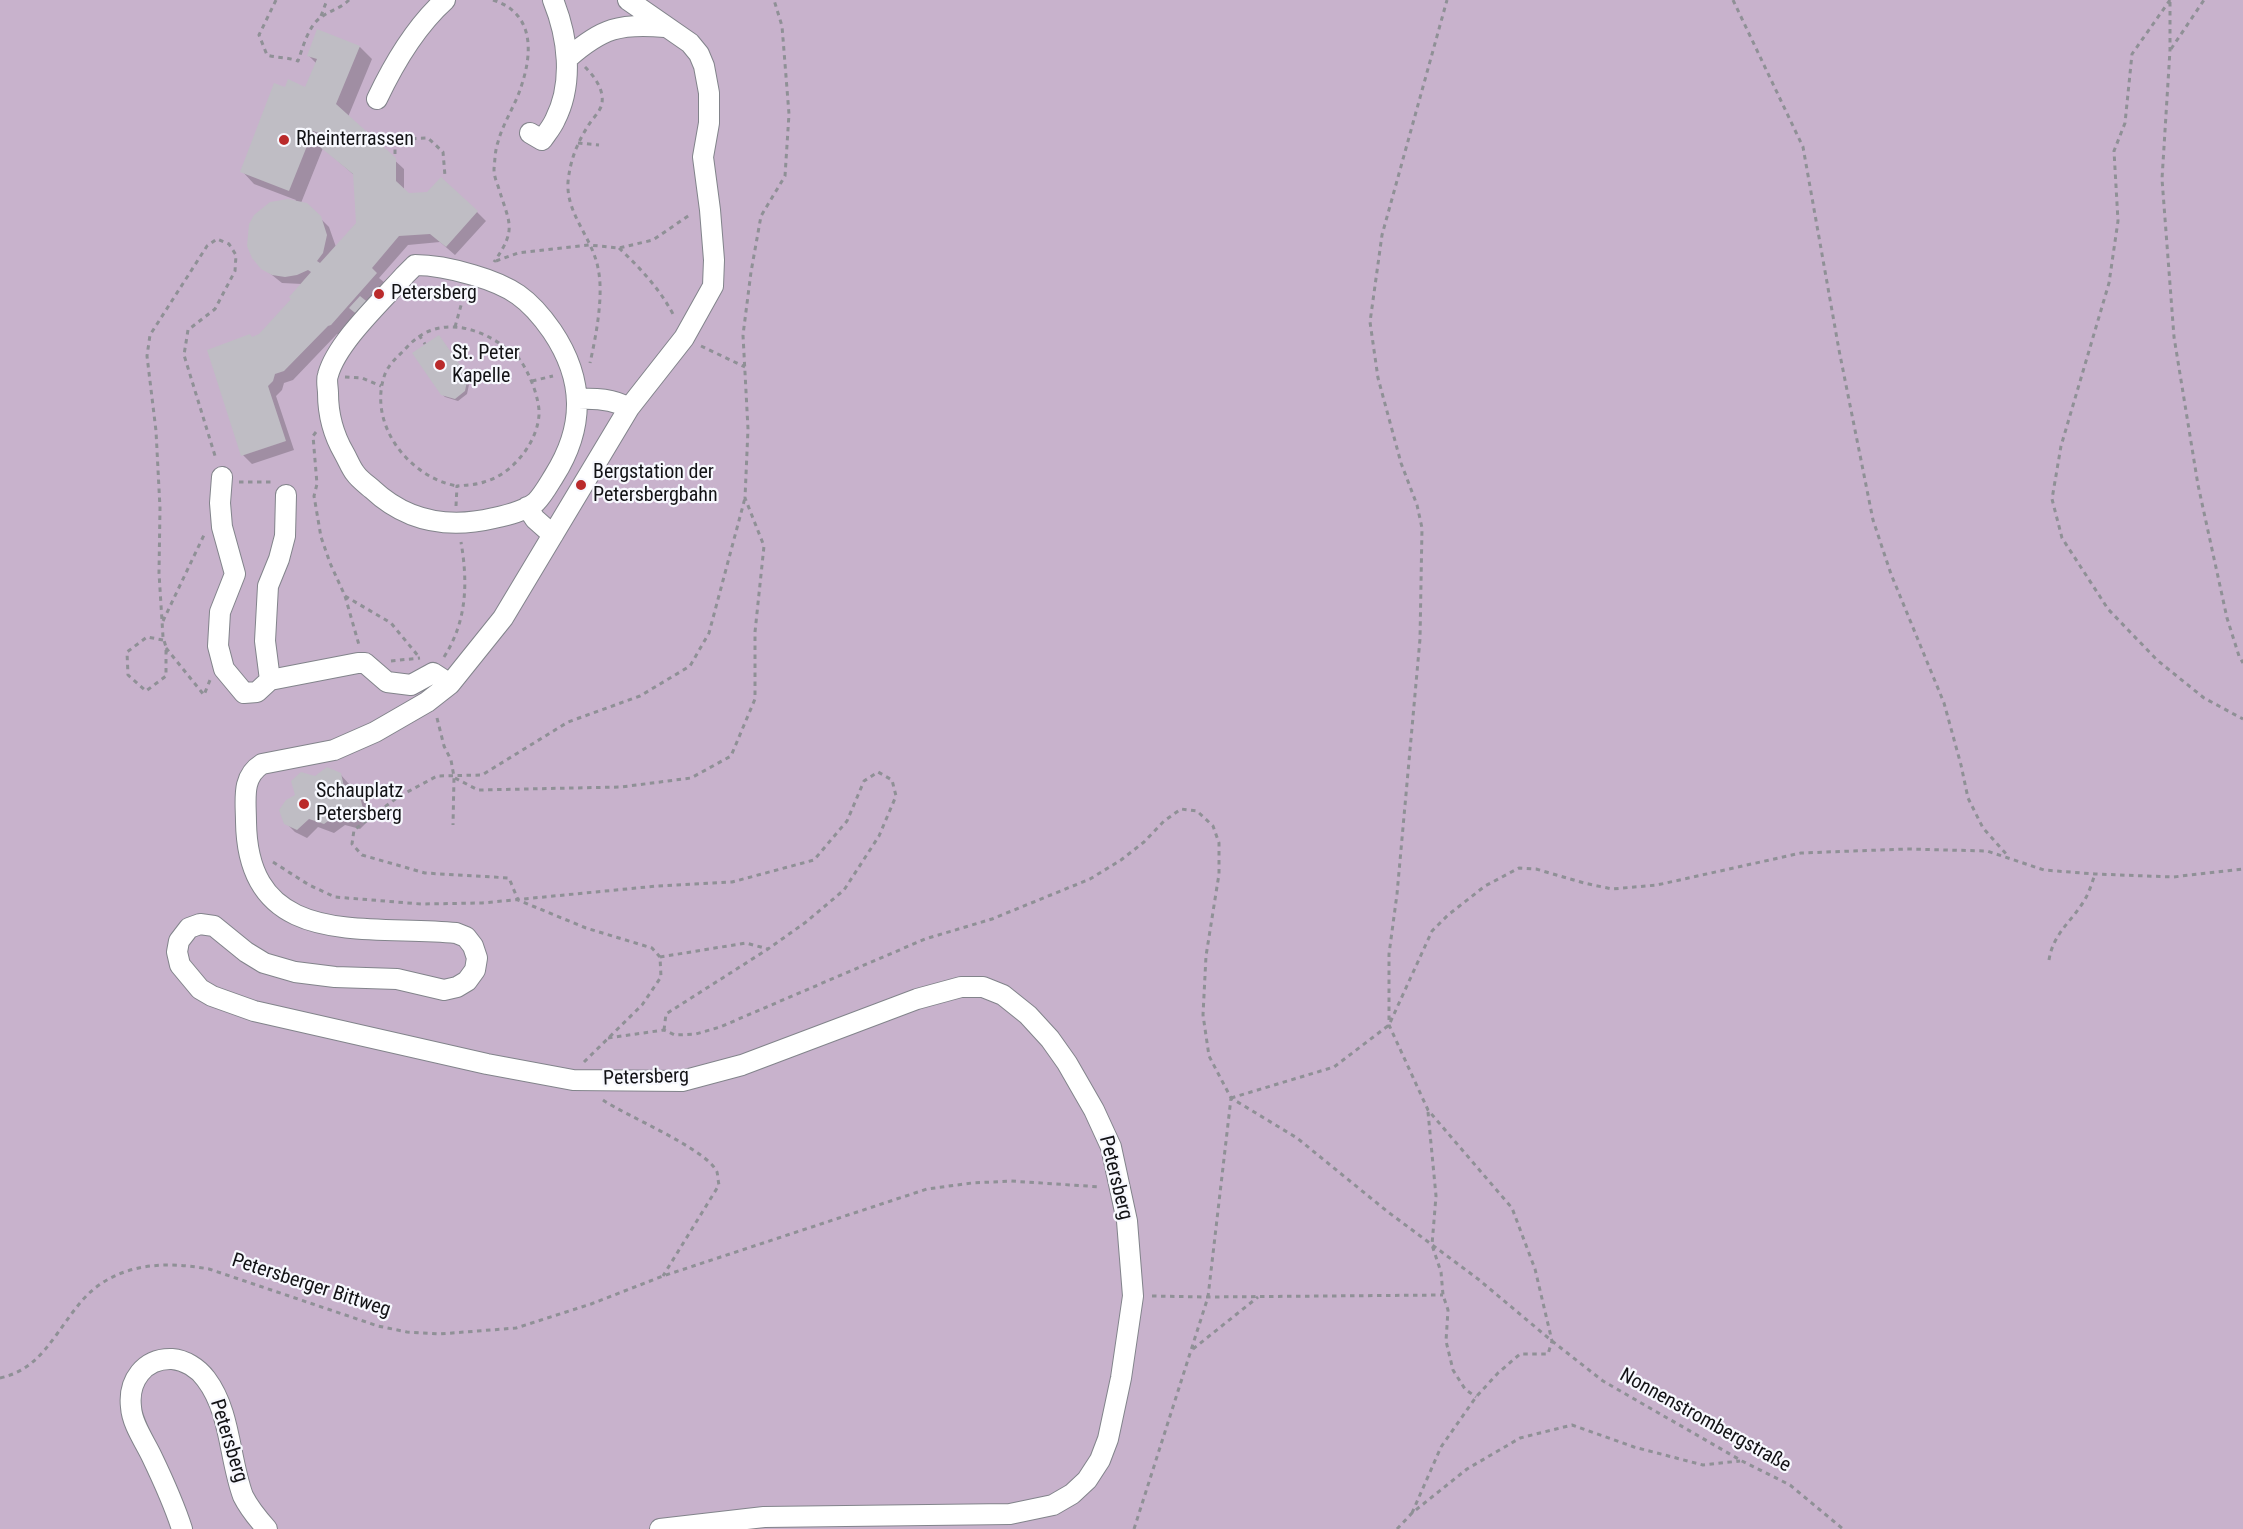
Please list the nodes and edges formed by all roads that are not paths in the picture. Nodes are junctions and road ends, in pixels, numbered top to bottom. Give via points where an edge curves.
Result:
1 (445, 0) edge
2 (553, 0) edge
3 (628, 0) edge
4 (665, 27) junction
5 (570, 56) junction
6 (376, 99) dead end
7 (530, 133) dead end
8 (578, 399) junction
9 (629, 408) junction
10 (222, 477) road end
11 (286, 495) road end
12 (527, 507) junction
13 (553, 535) junction
14 (441, 678) junction
15 (270, 681) junction
16 (182, 1529) edge
17 (267, 1529) edge
18 (660, 1529) edge

1 - 6 street via 424,21
2 - 5 street
3 - 4 street
4 - 5 street via 635,24 607,31
4 - 9 street via 690,42 704,66 709,113 703,157 714,260 713,286 686,335
5 - 7 street via 556,120 542,140
8 - 9 street via 596,398
8 - 12 street via 578,420 569,447 547,487
8 - 12 street via 571,371 553,332 522,297 499,282 446,266 415,265 341,348 327,376 328,414 337,440 355,474 384,500 408,514 441,522 488,519
9 - 13 street
10 - 15 street via 222,527 235,574 220,612 218,646 224,669 244,693 257,692
11 - 15 street via 285,536 268,586 265,641
12 - 13 street
13 - 14 street via 503,618
14 - 15 street via 411,685 387,682 365,663
14 - 18 street, Petersberg via 427,702 375,732 334,750 262,764 254,769 248,777 246,825 249,854 257,877 280,907 300,918 329,926 456,933 466,937 477,958 467,981 444,990 397,979 295,972 264,963 214,926 200,924 189,928 179,941 177,952 180,965 200,989 254,1011 487,1064 573,1080 682,1081 742,1065 917,999 961,987 983,987 1003,995 1050,1039 1094,1110 1111,1147 1127,1221 1133,1296 1108,1439 1087,1480 1072,1494 1053,1505 1010,1514 764,1517
16 - 17 street, Petersberg via 131,1409 135,1377 159,1359 189,1363 206,1378 224,1418 243,1496

